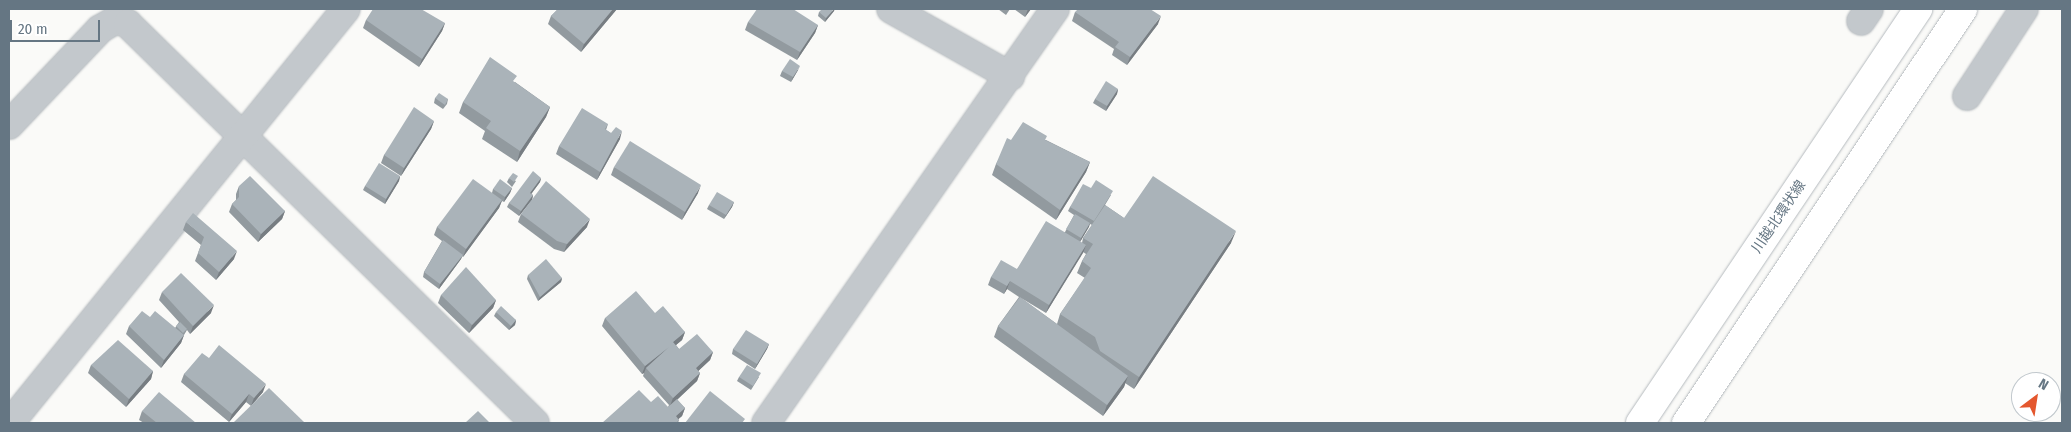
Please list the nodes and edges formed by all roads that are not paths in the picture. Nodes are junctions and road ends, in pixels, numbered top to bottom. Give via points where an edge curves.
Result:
1 (346, 9) edge
2 (891, 9) edge
3 (1055, 9) edge
4 (1918, 9) edge
5 (1963, 9) edge
6 (2024, 9) edge
7 (1010, 76) junction
8 (1966, 96) dead end
9 (9, 125) edge
10 (244, 140) junction
11 (10, 423) edge
12 (535, 423) edge
13 (766, 423) edge
14 (1640, 423) edge
15 (1686, 423) edge

1 - 10 street
2 - 7 street
3 - 7 street
4 - 14 main road, 川越北環状線
5 - 15 main road
6 - 8 street
7 - 13 street
9 - 10 street via 110,22 121,20 138,33
10 - 11 street
10 - 12 street via 332,220

